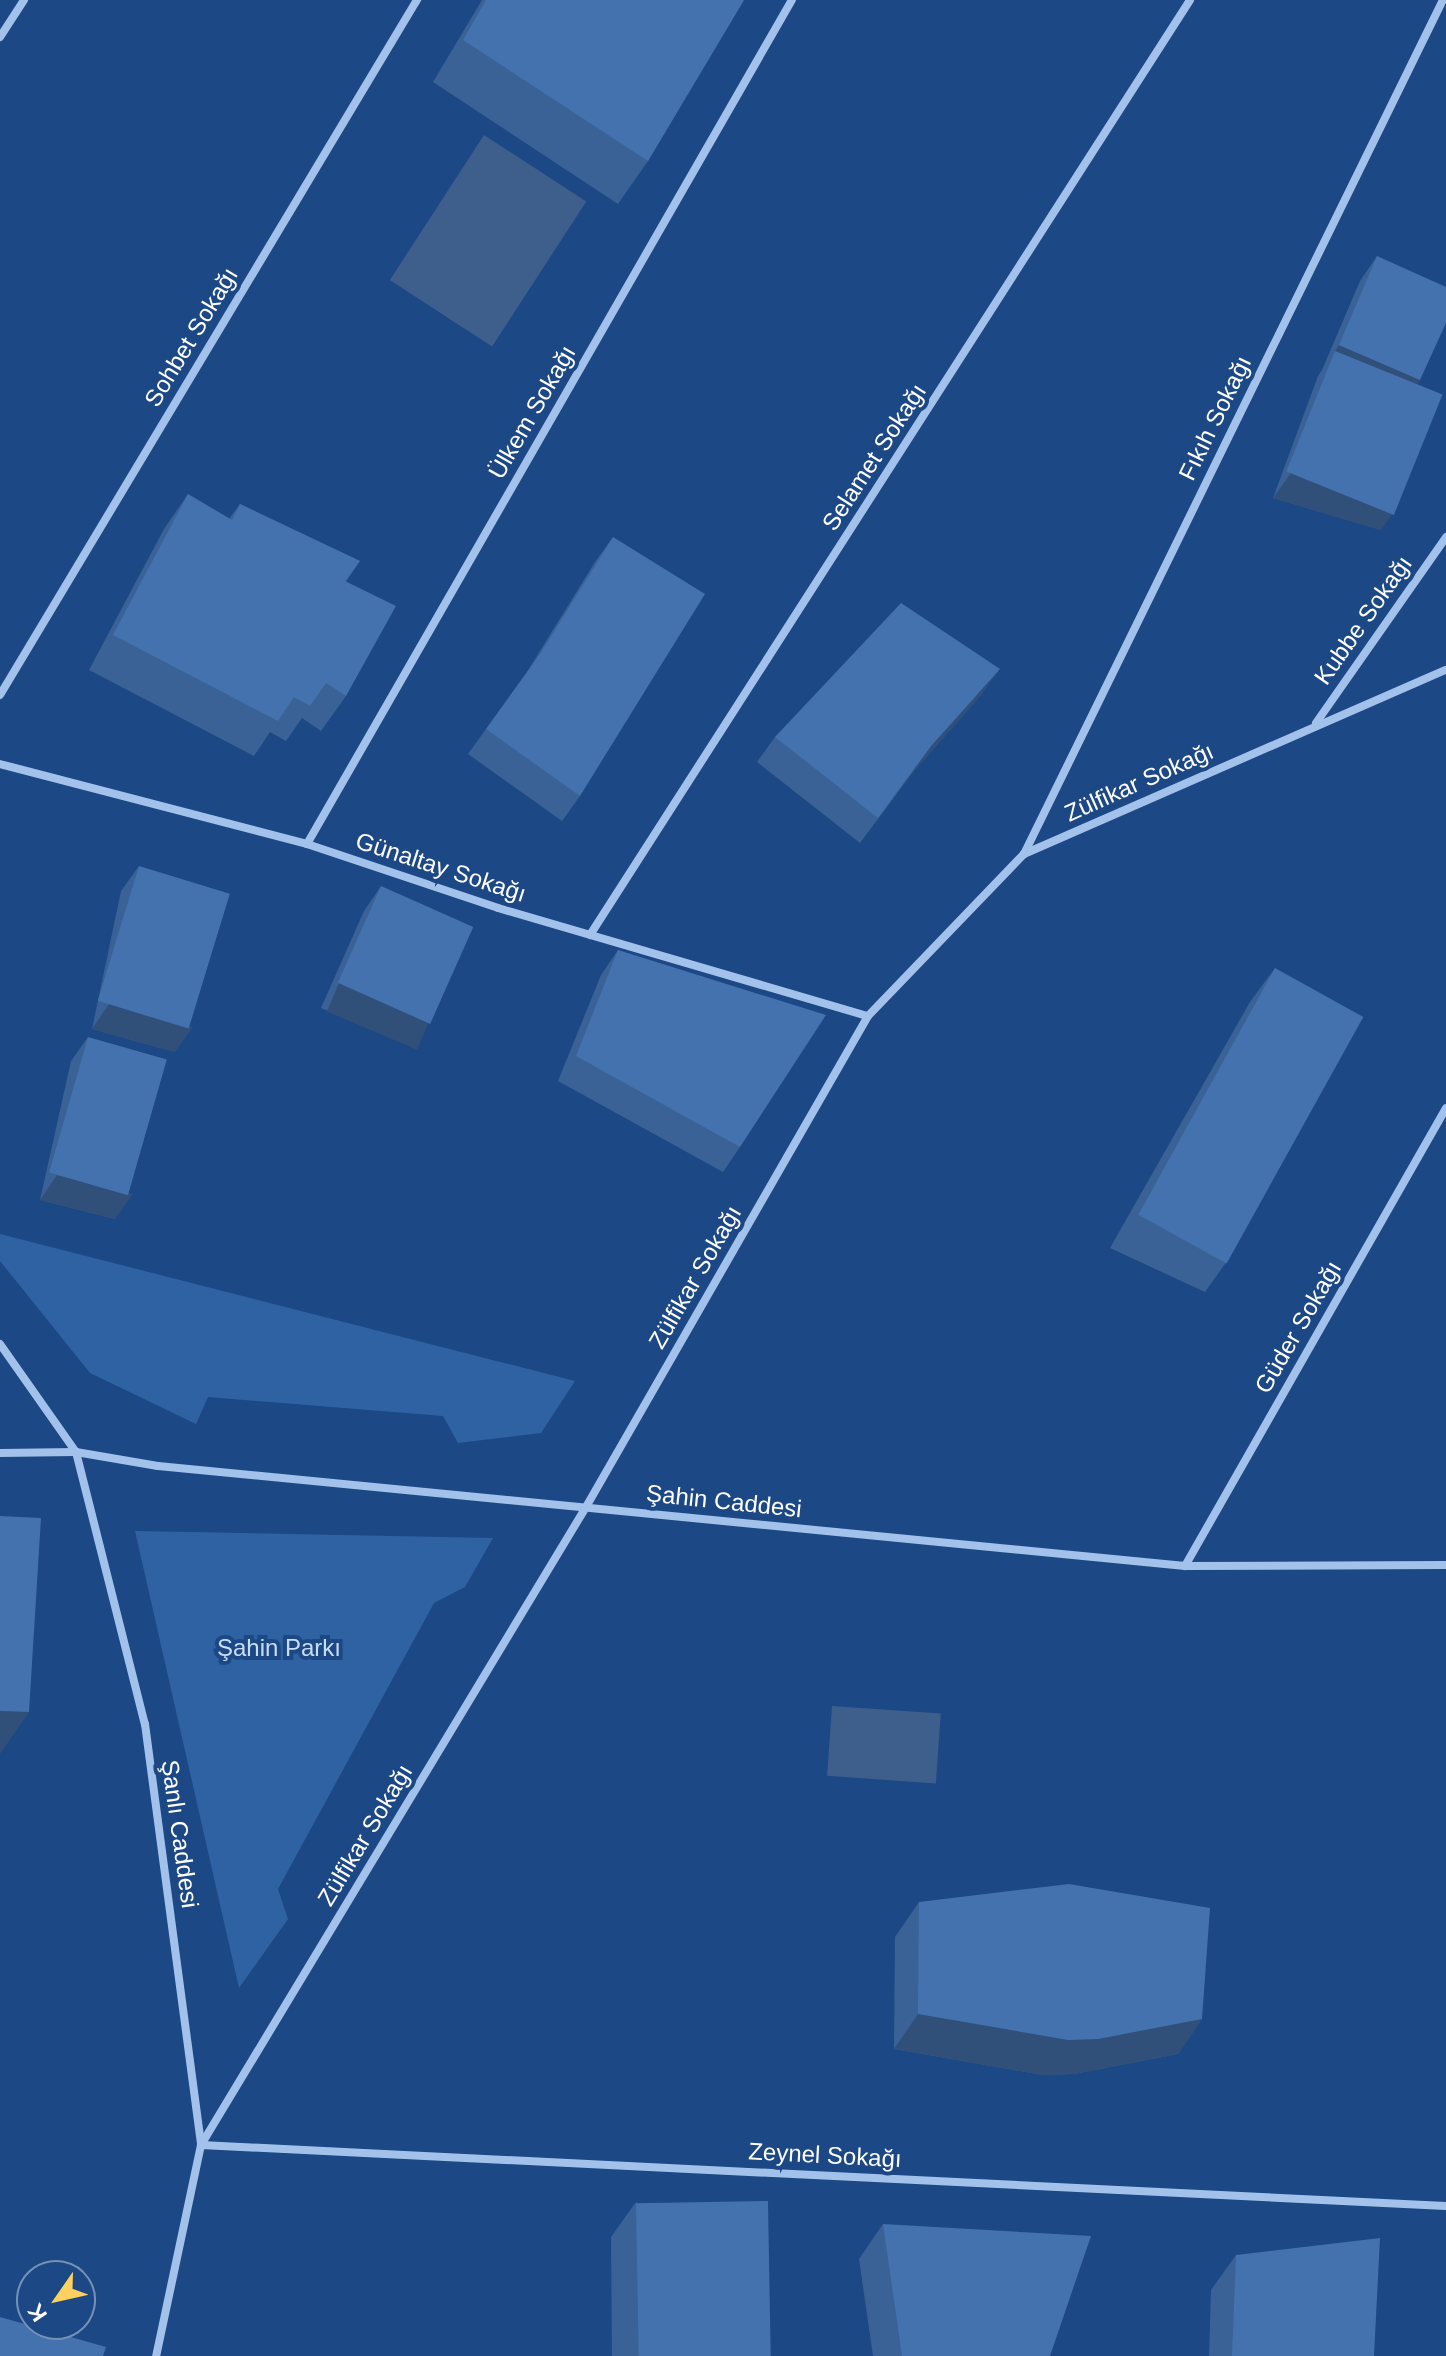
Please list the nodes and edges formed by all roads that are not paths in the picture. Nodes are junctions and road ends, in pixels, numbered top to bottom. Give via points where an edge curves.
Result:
1 (24, 0) edge
2 (417, 0) edge
3 (792, 0) edge
4 (1190, 0) edge
5 (1443, 0) edge
6 (0, 37) edge
7 (1446, 537) edge
8 (1446, 670) edge
9 (0, 695) edge
10 (1314, 726) junction
11 (0, 764) edge
12 (307, 844) junction
13 (1024, 854) junction
14 (590, 935) junction
15 (868, 1016) junction
16 (1446, 1108) edge
17 (0, 1344) edge
18 (76, 1452) junction
19 (0, 1453) edge
20 (586, 1507) junction
21 (1446, 1565) edge
22 (1185, 1566) junction
23 (201, 2145) junction
24 (1446, 2206) edge
25 (156, 2356) edge

1 - 6 street
2 - 9 street, Sohbet Sokağı
3 - 12 street, Ülkem Sokağı
4 - 14 street, Selamet Sokağı
5 - 13 street, Fıkıh Sokağı
7 - 10 street, Kubbe Sokağı
8 - 10 street, Zülfikar Sokağı
10 - 13 street, Zülfikar Sokağı
11 - 12 street, Günaltay Sokağı
12 - 14 street, Günaltay Sokağı
13 - 15 street, Zülfikar Sokağı
14 - 15 street, Günaltay Sokağı
15 - 20 street, Zülfikar Sokağı
16 - 22 street, Güder Sokağı
17 - 18 street, Şanlı Caddesi
18 - 19 street, Şahin Caddesi
18 - 20 street, Şahin Caddesi via 158,1466
18 - 23 street, Şanlı Caddesi via 145,1724
20 - 22 street, Şahin Caddesi
20 - 23 street, Zülfikar Sokağı
21 - 22 street, Şahin Caddesi
23 - 24 street, Zeynel Sokağı
23 - 25 street, Şanlı Caddesi

